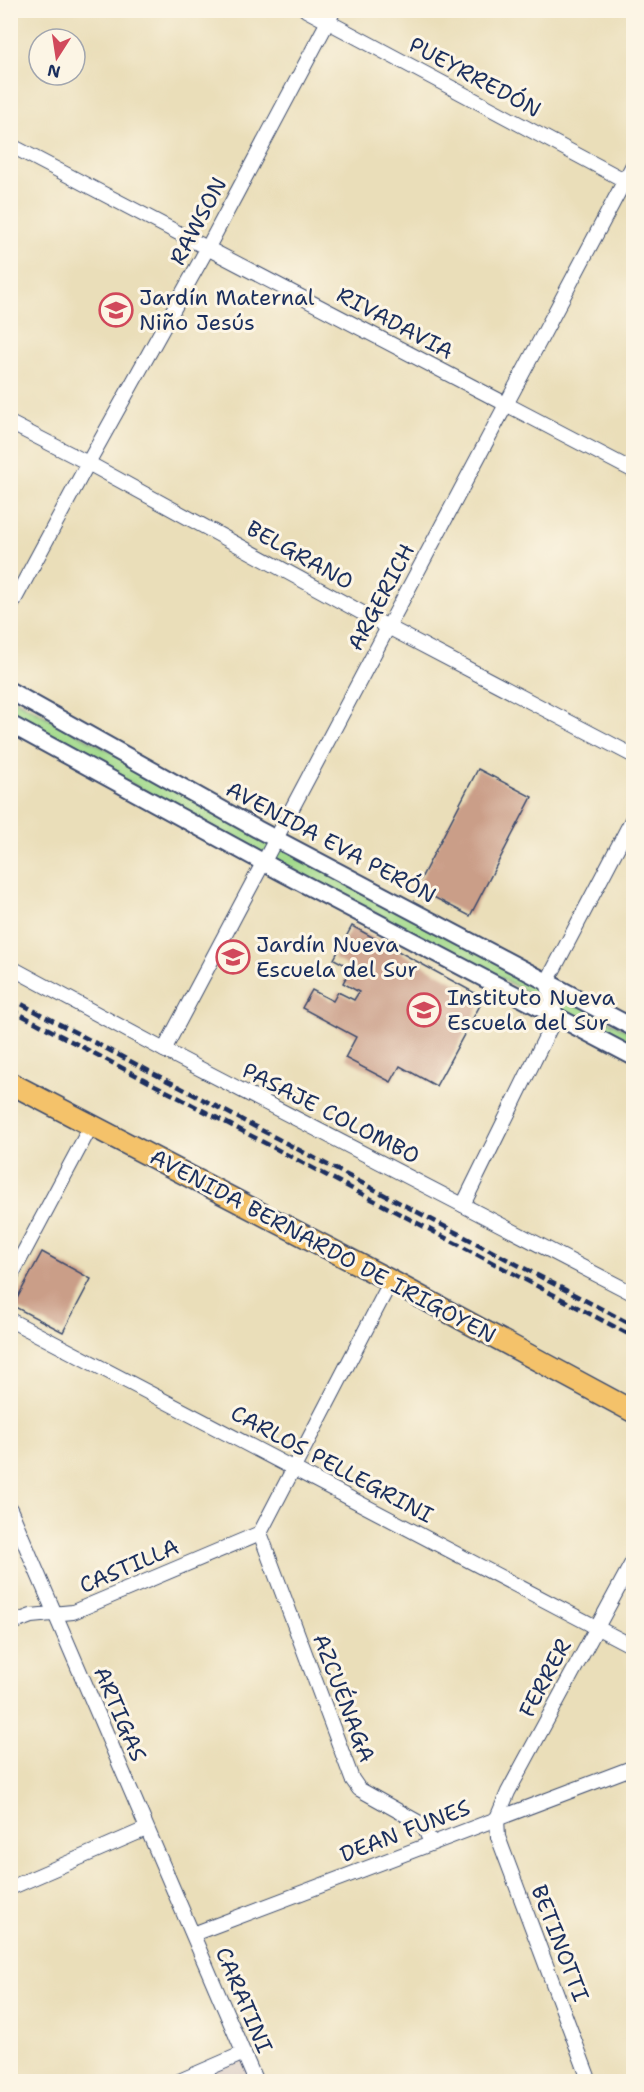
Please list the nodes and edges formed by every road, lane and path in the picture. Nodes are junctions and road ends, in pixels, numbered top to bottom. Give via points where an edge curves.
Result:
1 (306, 10) edge
2 (331, 16) edge
3 (10, 145) edge
4 (633, 164) edge
5 (624, 180) junction
6 (207, 249) junction
7 (506, 405) junction
8 (10, 423) edge
9 (88, 463) junction
10 (633, 471) edge
11 (10, 608) edge
12 (388, 627) junction
13 (10, 691) edge
14 (10, 724) edge
15 (633, 756) edge
16 (633, 816) edge
17 (276, 839) junction
18 (264, 862) junction
19 (10, 967) edge
20 (547, 982) junction
21 (556, 1016) junction
22 (633, 1028) edge
23 (164, 1050) junction
24 (633, 1057) edge
25 (10, 1083) edge
26 (92, 1124) junction
27 (463, 1205) junction
28 (10, 1278) edge
29 (391, 1281) junction
30 (633, 1294) edge
31 (10, 1320) edge
32 (633, 1412) edge
33 (294, 1467) junction
34 (10, 1509) edge
35 (260, 1533) junction
36 (633, 1558) edge
37 (53, 1613) junction
38 (10, 1624) edge
39 (596, 1628) junction
40 (633, 1647) edge
41 (633, 1767) edge
42 (497, 1818) junction
43 (146, 1829) junction
44 (432, 1843) junction
45 (10, 1888) edge
46 (193, 1934) junction
47 (244, 2053) junction
48 (177, 2082) edge
49 (256, 2082) edge
50 (590, 2082) edge

1 - 2 street, PUEYRREDÓN
2 - 5 street, PUEYRREDÓN
2 - 6 street, RAWSON
3 - 6 street, RIVADAVIA
4 - 5 street, ARGERICH
5 - 7 street, ARGERICH
6 - 7 street, RIVADAVIA
6 - 9 street, RAWSON
7 - 10 street, RIVADAVIA
7 - 12 street, ARGERICH
8 - 9 street, BELGRANO
9 - 11 street, RAWSON
9 - 12 street, BELGRANO
12 - 15 street, BELGRANO
12 - 17 street, ARGERICH
13 - 17 street, AVENIDA EVA PERÓN
14 - 18 street
16 - 20 street
17 - 18 street, ARGERICH
17 - 20 street, AVENIDA EVA PERÓN
18 - 21 street
18 - 23 street, ARGERICH
19 - 23 street, PASAJE COLOMBO
20 - 21 street
20 - 22 street, AVENIDA EVA PERÓN
21 - 24 street
21 - 27 street
23 - 27 street, PASAJE COLOMBO
25 - 26 main road, AVENIDA BERNARDO DE IRIGOYEN
26 - 28 street
26 - 29 main road, AVENIDA BERNARDO DE IRIGOYEN
27 - 30 street, PASAJE COLOMBO
29 - 32 main road, AVENIDA BERNARDO DE IRIGOYEN
29 - 33 street
31 - 33 street, CARLOS PELLEGRINI
33 - 35 street
33 - 39 street, CARLOS PELLEGRINI
34 - 37 street, ARTIGAS
35 - 37 street, CASTILLA via 73,1612
35 - 44 street, AZCUÉNAGA via 352,1779 359,1789 418,1822
36 - 39 street, FERRER
37 - 38 street, CASTILLA
37 - 43 street, ARTIGAS
39 - 40 street, CARLOS PELLEGRINI
39 - 42 street, FERRER
41 - 42 street, DEAN FUNES
42 - 44 street, DEAN FUNES
42 - 50 street, BETINOTTI via 498,1837
43 - 45 street
43 - 46 street, ARTIGAS
44 - 46 street, DEAN FUNES
46 - 47 street, CARATINI
47 - 48 street
47 - 49 street, CARATINI

